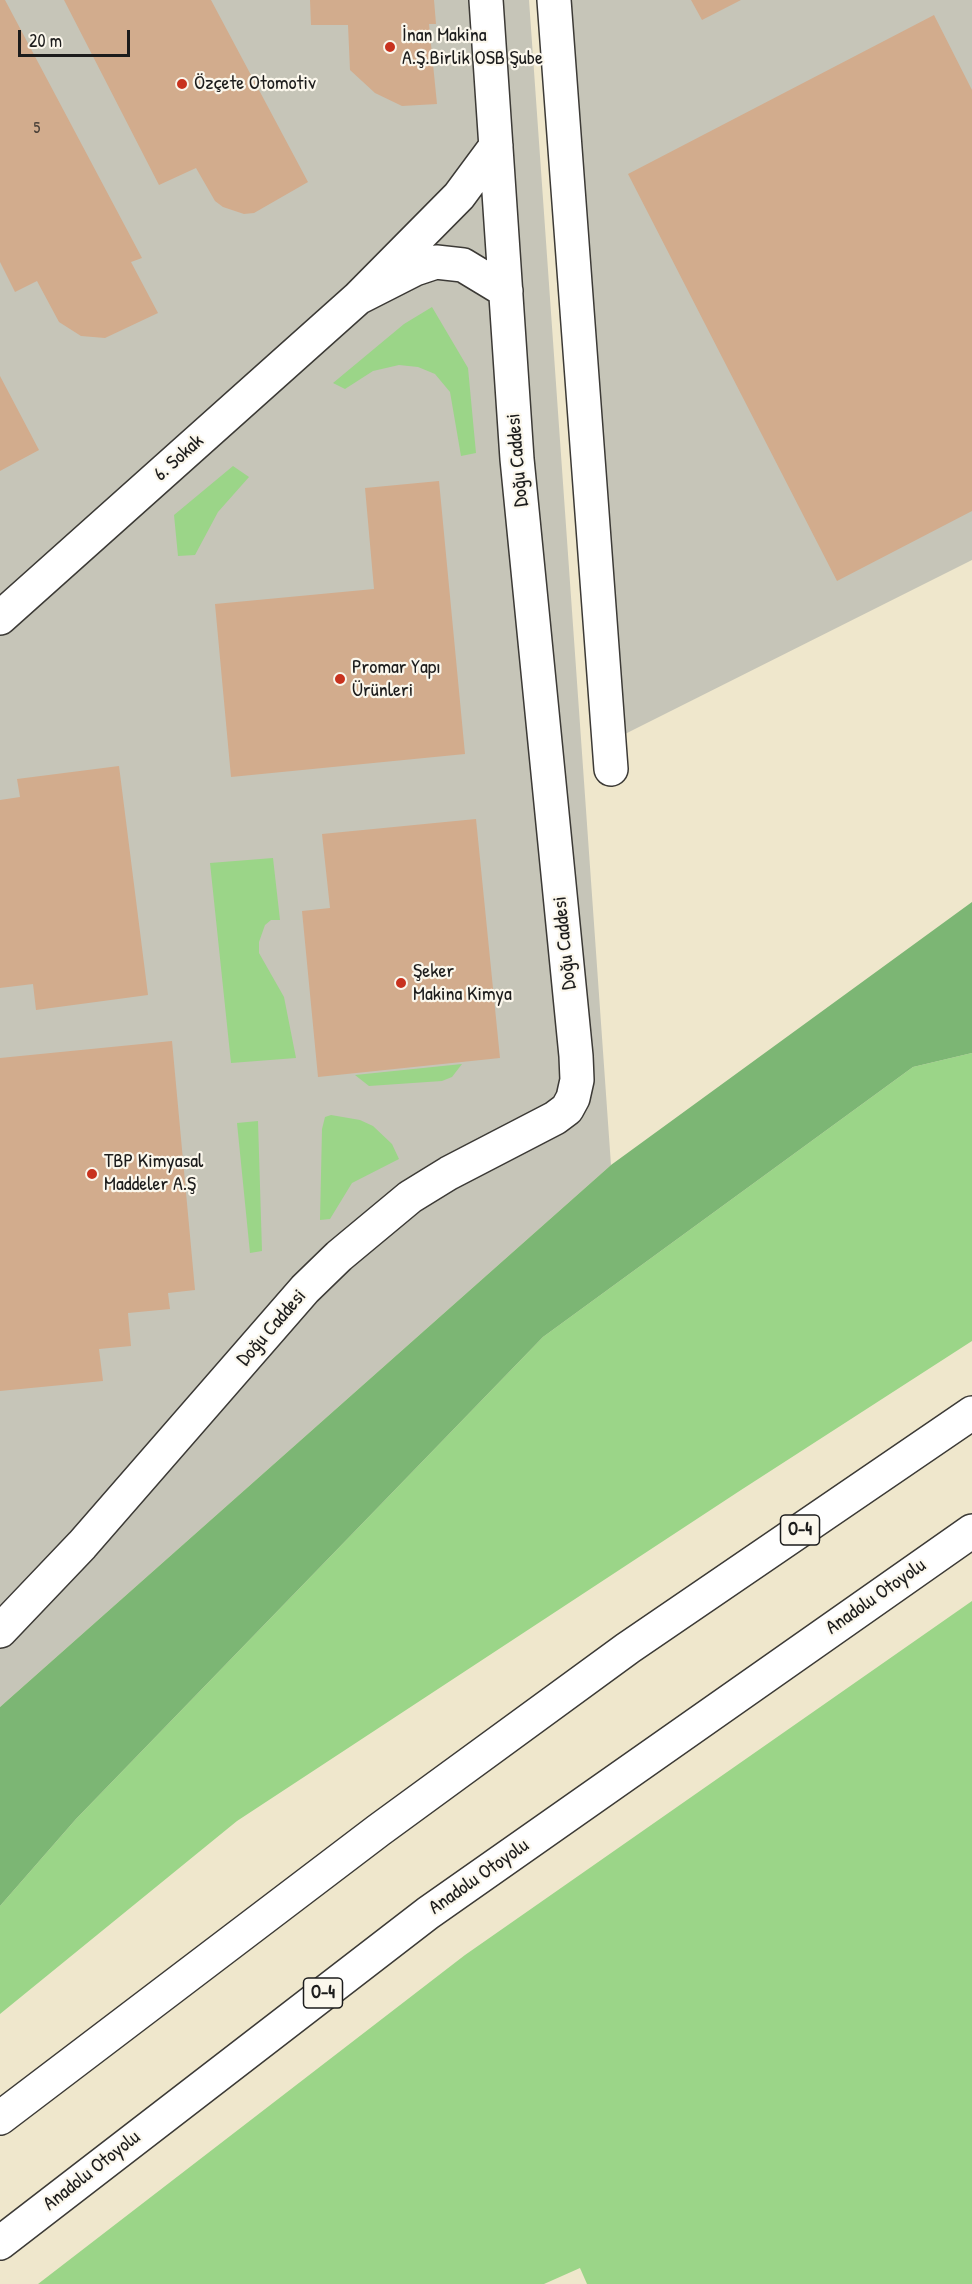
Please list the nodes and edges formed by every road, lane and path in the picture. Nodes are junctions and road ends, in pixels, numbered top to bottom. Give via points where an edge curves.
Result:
1 (486, 0) edge
2 (554, 0) edge
3 (496, 146) junction
4 (506, 291) junction
5 (358, 298) junction
6 (0, 618) edge
7 (611, 769) dead end
8 (972, 1413) edge
9 (972, 1531) edge
10 (0, 1631) edge
11 (0, 2118) edge
12 (0, 2243) edge

1 - 3 main road, Doğu Caddesi
2 - 7 main road
3 - 4 main road, Doğu Caddesi
3 - 5 main road, 6. Sokak via 459,196
4 - 5 main road, 6. Sokak via 463,266 436,262
4 - 10 main road, Doğu Caddesi via 517,459 576,1056 573,1098 555,1118 410,1197 339,1256 305,1289 82,1545
5 - 6 main road, 6. Sokak
8 - 11 main road, O-4 via 628,1648 379,1830
9 - 12 main road, Anadolu Otoyolu / O-4 via 428,1912

